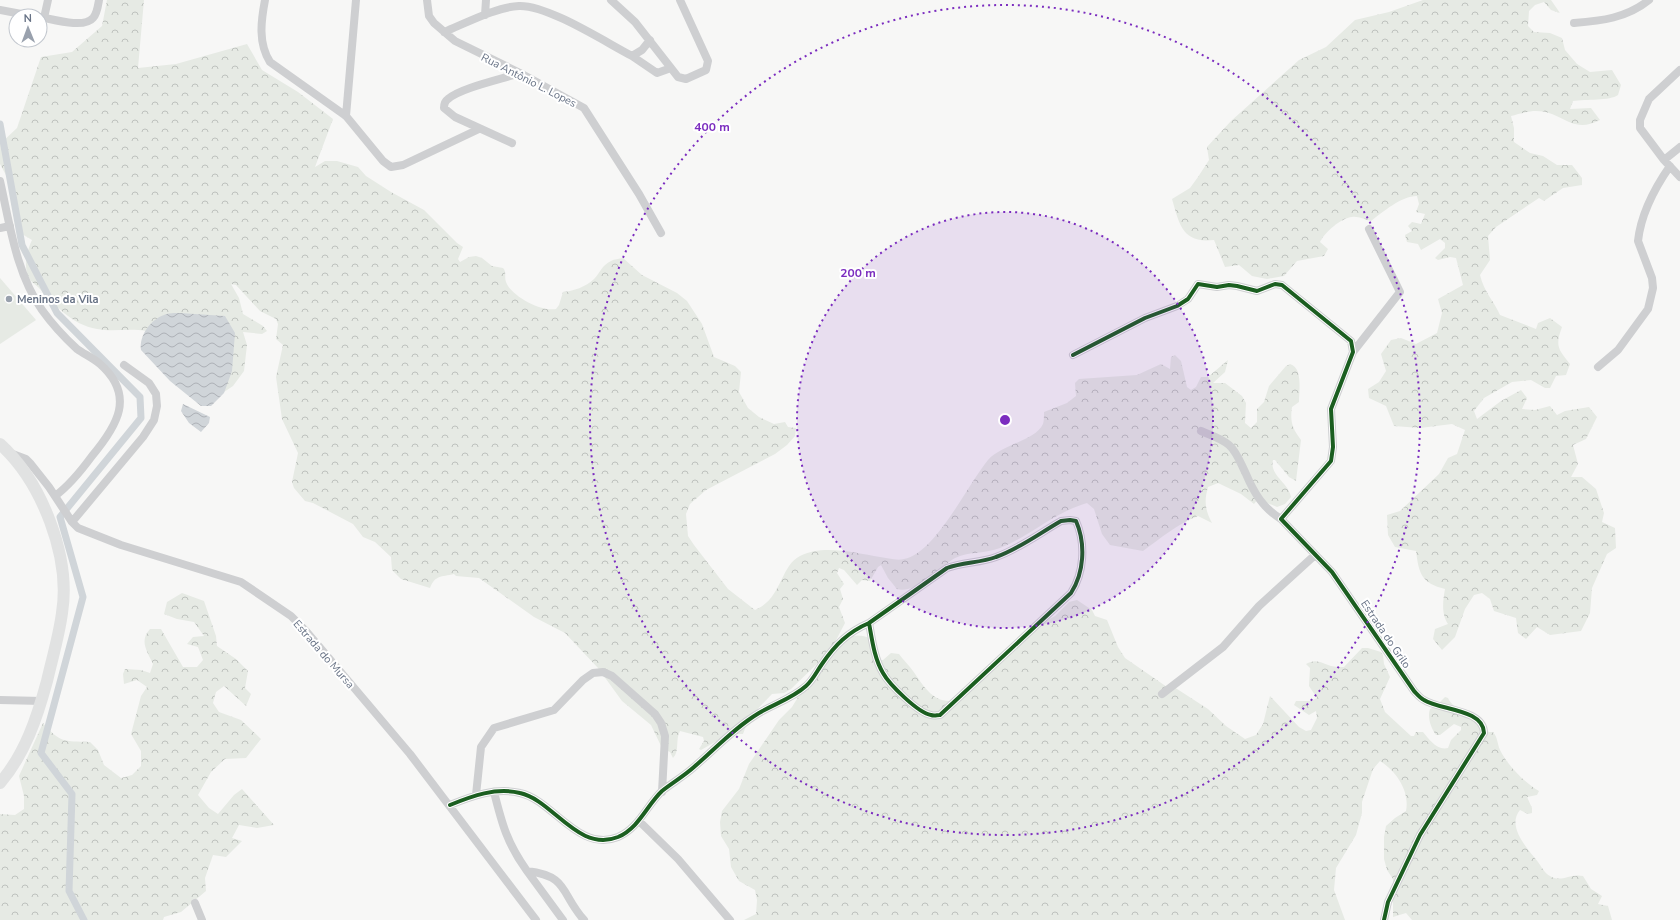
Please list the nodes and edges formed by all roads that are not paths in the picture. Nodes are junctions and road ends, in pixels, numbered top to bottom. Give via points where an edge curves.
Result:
1 (99, 0) edge
2 (265, 0) edge
3 (356, 0) edge
4 (427, 0) edge
5 (486, 0) edge
6 (611, 0) edge
7 (680, 0) edge
8 (1649, 0) edge
9 (485, 15) junction
10 (48, 19) edge
11 (1574, 23) dead end
12 (444, 32) junction
13 (650, 40) junction
14 (632, 56) junction
15 (671, 68) junction
16 (1680, 70) edge
17 (520, 73) junction
18 (346, 116) junction
19 (479, 128) junction
20 (512, 143) dead end
21 (1680, 147) edge
22 (1667, 163) junction
23 (1680, 178) edge
24 (0, 181) edge
25 (10, 226) junction
26 (0, 228) edge
27 (1369, 229) dead end
28 (661, 233) dead end
29 (1353, 352) junction
30 (1073, 355) dead end
31 (124, 365) dead end
32 (1598, 367) dead end
33 (1201, 431) dead end
34 (4, 448) edge
35 (55, 496) junction
36 (1281, 519) junction
37 (72, 522) junction
38 (1315, 555) junction
39 (869, 623) junction
40 (1162, 694) dead end
41 (0, 700) edge
42 (42, 701) junction
43 (0, 783) edge
44 (494, 792) junction
45 (662, 792) junction
46 (476, 795) junction
47 (450, 805) junction
48 (639, 821) junction
49 (527, 871) junction
50 (195, 903) dead end
51 (202, 920) edge
52 (536, 920) edge
53 (563, 920) edge
54 (584, 920) edge
55 (730, 920) edge
56 (1384, 920) edge

1 - 10 street via 94,18 89,22
2 - 18 street via 261,43 270,62
3 - 18 street
4 - 12 street, Rua Antônio L. Lopes via 429,16
5 - 9 street
6 - 13 street
7 - 15 street via 708,61 706,70 686,79 678,77
8 - 11 street via 1627,14 1611,19
9 - 12 street
9 - 14 street via 518,6 541,9
12 - 17 street, Rua Antônio L. Lopes via 462,45
13 - 14 street via 642,50
13 - 15 street
14 - 15 street via 656,73
16 - 22 street via 1649,99 1640,120 1640,128
17 - 19 street via 447,99 444,104 447,112
17 - 28 street, Rua Antônio L. Lopes via 584,108
18 - 19 street via 390,167 403,165
19 - 20 street
21 - 22 street
22 - 23 street
22 - 32 street via 1647,204 1638,241 1652,278 1648,309 1618,350
24 - 25 street
25 - 26 street
25 - 35 street via 28,286 42,310 78,349 100,363 118,392 120,408 116,423 76,477
27 - 29 street via 1400,292
29 - 30 street via 1347,336 1282,285 1275,284 1257,291 1229,285 1217,288 1198,284 1188,299 1177,306 1145,318
29 - 36 street via 1331,409 1331,462
31 - 37 street via 149,383 156,394 154,420 144,437
33 - 36 street, Estrada do Grilo via 1221,439 1230,446 1240,460 1260,502
34 - 35 street, Estrada do Mursa via 26,459
34 - 42 main road via 27,476 43,507 62,566 63,612
35 - 37 street, Estrada do Mursa
36 - 38 street, Estrada do Grilo
37 - 47 street, Estrada do Mursa via 87,533 241,582 291,616 410,754
38 - 40 street via 1259,606 1223,647
38 - 56 street, Estrada do Grilo via 1332,572 1414,691 1424,700 1472,716 1482,723 1484,728 1484,733 1420,836 1388,902
39 - 39 street via 947,568 959,563 994,558 1009,552 1061,521 1076,522 1081,532 1081,571 1079,581 1071,593 940,714 930,715 920,710 883,674 876,657
39 - 45 street via 854,629 834,648 807,685 754,716
41 - 42 street
42 - 43 main road via 30,736
44 - 46 street
44 - 48 street via 521,793 532,797 574,830 600,839 618,837
44 - 49 street via 504,833
45 - 46 street via 665,736 660,723 655,714 612,676 603,672 583,680 554,710 494,728 481,747
45 - 48 street
46 - 47 street
47 - 52 street, Estrada do Mursa
48 - 55 street via 678,860
49 - 53 street
49 - 54 street via 552,876
50 - 51 street

